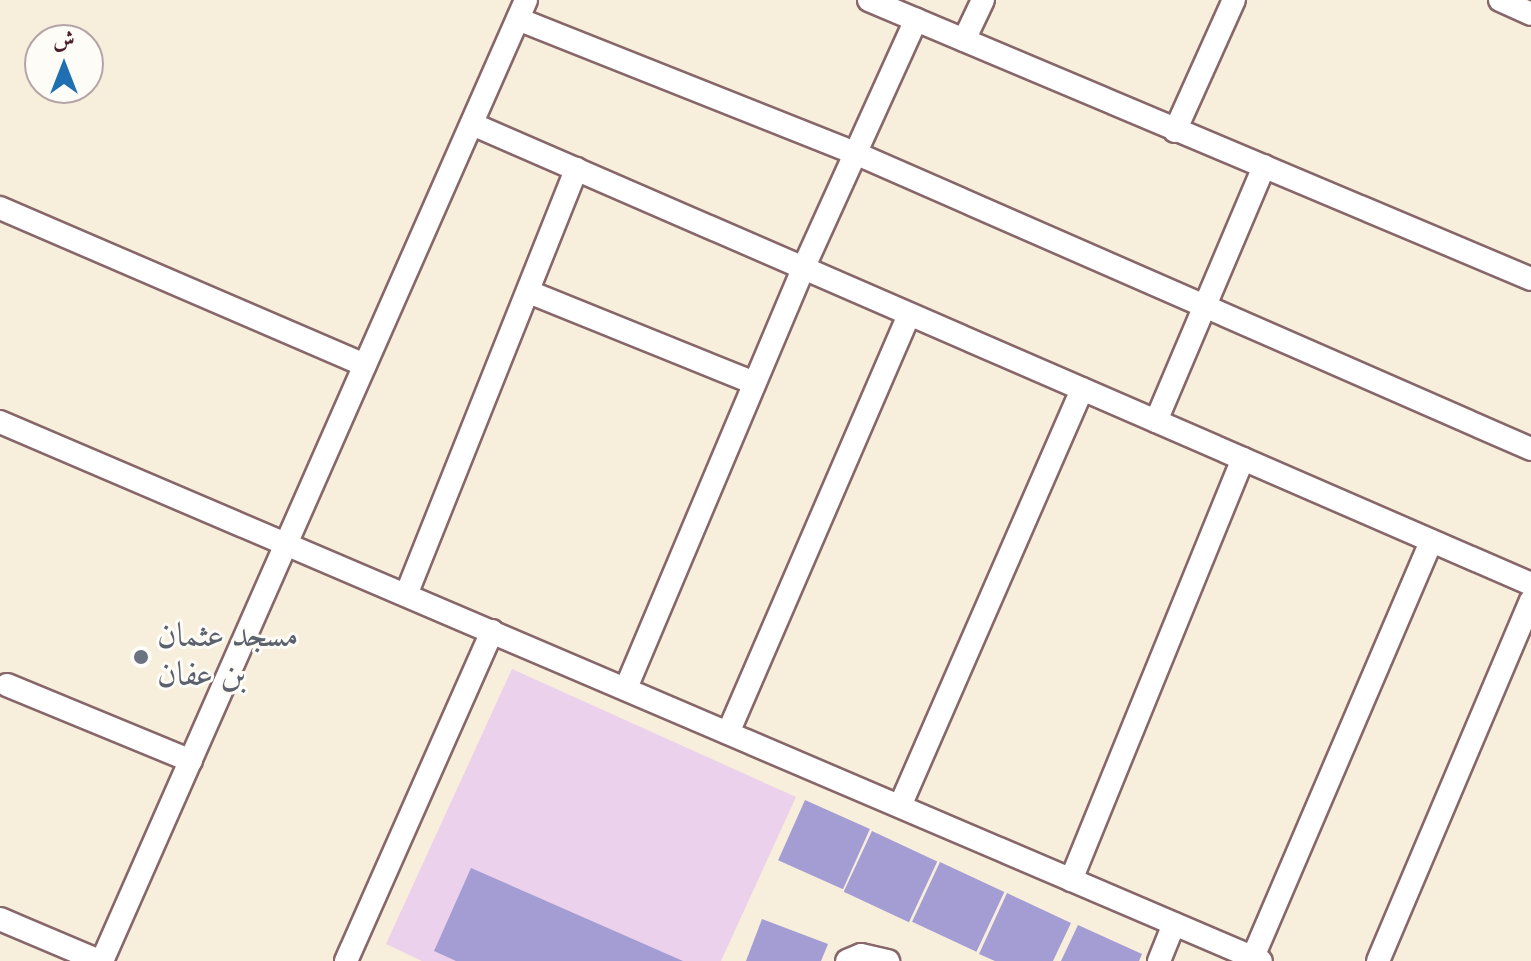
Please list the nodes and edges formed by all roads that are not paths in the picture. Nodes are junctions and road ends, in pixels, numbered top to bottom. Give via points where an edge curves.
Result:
1 (869, 0) edge
2 (983, 0) edge
3 (1234, 0) edge
4 (1500, 0) edge
5 (522, 9) edge
6 (1531, 14) edge
7 (916, 20) junction
8 (964, 40) junction
9 (472, 124) junction
10 (1175, 131) junction
11 (855, 153) junction
12 (1264, 166) junction
13 (576, 169) junction
14 (0, 208) edge
15 (802, 271) junction
16 (1531, 279) edge
17 (529, 292) junction
18 (1205, 305) junction
19 (909, 314) junction
20 (365, 365) junction
21 (754, 383) junction
22 (1082, 389) junction
23 (1156, 421) junction
24 (0, 422) edge
25 (1531, 449) edge
26 (1243, 459) junction
27 (1431, 541) junction
28 (287, 544) junction
29 (1531, 584) edge
30 (406, 595) junction
31 (1531, 600) edge
32 (492, 631) junction
33 (7, 685) dead end
34 (626, 688) junction
35 (728, 733) junction
36 (191, 761) junction
37 (900, 806) junction
38 (1071, 880) junction
39 (0, 919) edge
40 (1174, 924) junction
41 (1257, 959) edge
42 (100, 961) edge
43 (346, 961) edge
44 (847, 961) edge
45 (888, 961) edge
46 (1159, 961) edge
47 (1378, 961) edge

1 - 7 street
2 - 8 street
3 - 10 street
4 - 6 street
5 - 9 street
5 - 11 street
7 - 8 street
7 - 11 street
8 - 10 street
9 - 13 street
9 - 20 street
10 - 12 street
11 - 15 street
11 - 18 street
12 - 16 street
12 - 18 street
13 - 15 street
13 - 17 street
14 - 20 street
15 - 19 street
15 - 21 street
17 - 21 street
17 - 30 street
18 - 23 street
18 - 25 street
19 - 22 street
19 - 35 street
20 - 28 street
21 - 34 street
22 - 23 street
22 - 37 street
23 - 26 street
24 - 28 street
26 - 27 street
26 - 38 street
27 - 29 street
27 - 41 street
28 - 30 street
28 - 36 street
30 - 32 street
31 - 47 street
32 - 34 street
32 - 43 street
33 - 36 street
34 - 35 street
35 - 37 street
36 - 42 street
37 - 38 street
38 - 40 street
39 - 42 street
40 - 41 street
40 - 46 street
44 - 45 street via 861,955

